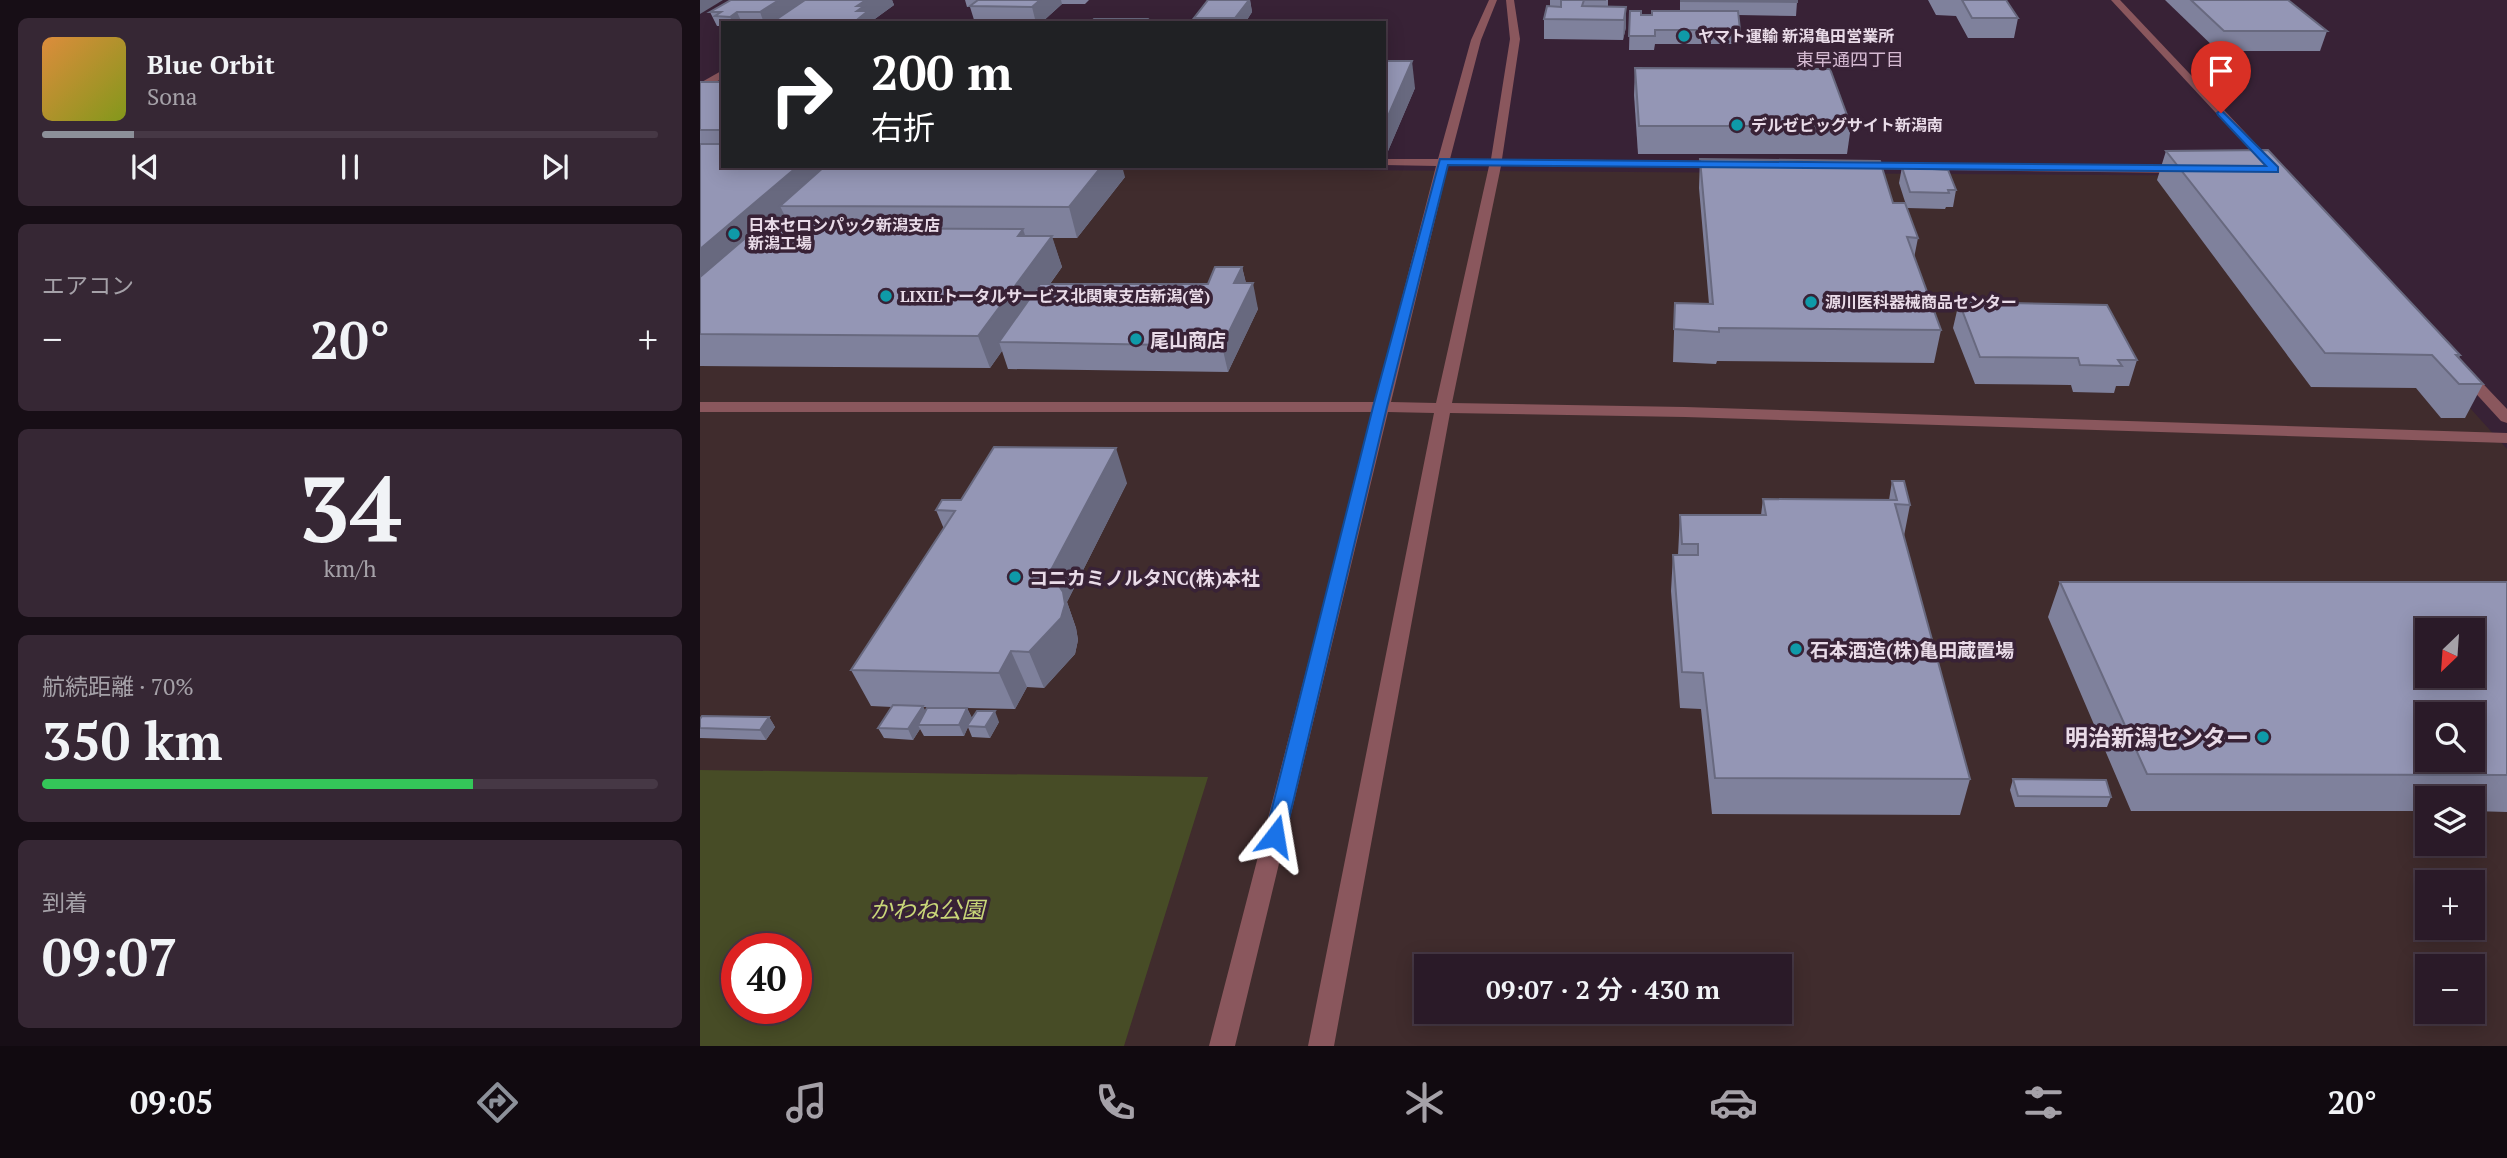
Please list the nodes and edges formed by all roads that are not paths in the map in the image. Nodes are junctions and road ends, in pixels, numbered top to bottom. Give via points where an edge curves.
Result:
1 (1493, 0) edge
2 (1510, 0) edge
3 (2115, 0) edge
4 (721, 74) edge
5 (700, 88) edge
6 (1386, 162) edge
7 (1444, 162) junction
8 (1496, 162) junction
9 (1733, 164) edge
10 (1844, 165) edge
11 (2191, 169) edge
12 (2273, 173) edge
13 (2451, 358) edge
14 (700, 407) edge
15 (1380, 407) junction
16 (1443, 408) junction
17 (2507, 418) edge
18 (2507, 438) edge
19 (1222, 1046) edge
20 (1321, 1046) edge

1 - 7 street via 1476,40
2 - 8 street via 1515,39
3 - 12 street
4 - 5 street
6 - 7 street
7 - 8 street
7 - 15 street
8 - 9 street
8 - 16 street
10 - 11 street
13 - 17 street
14 - 15 street
15 - 16 street
15 - 19 street
16 - 18 street
16 - 20 street

